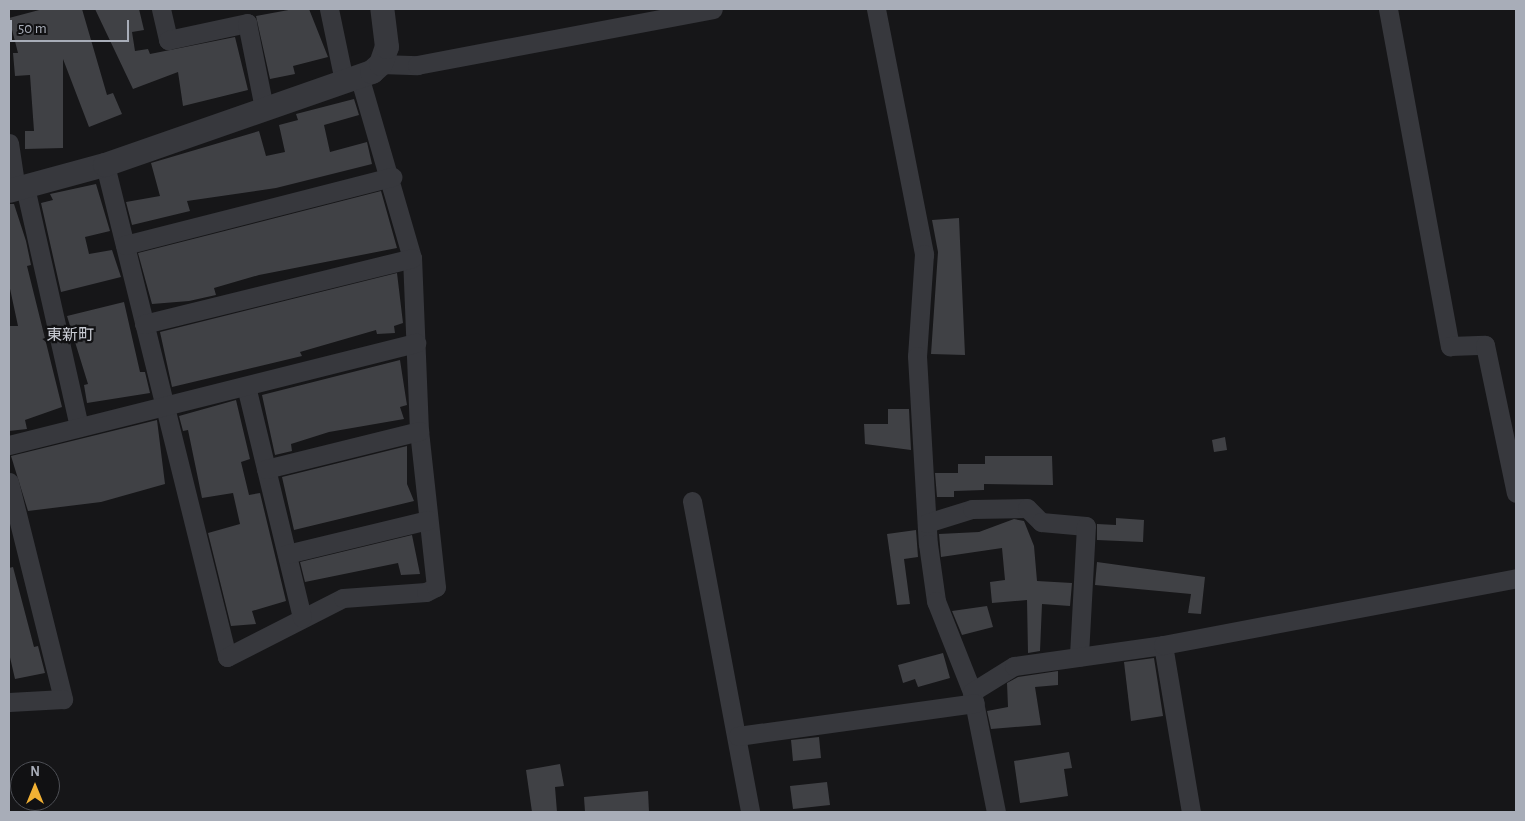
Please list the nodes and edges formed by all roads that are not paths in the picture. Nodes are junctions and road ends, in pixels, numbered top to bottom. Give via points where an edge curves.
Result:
1 (161, 9) edge
2 (328, 9) edge
3 (382, 9) edge
4 (712, 9) edge
5 (876, 9) edge
6 (1388, 9) edge
7 (246, 16) edge
8 (381, 64) junction
9 (352, 79) junction
10 (264, 108) junction
11 (9, 143) edge
12 (106, 165) junction
13 (392, 177) junction
14 (17, 189) edge
15 (125, 245) junction
16 (412, 258) junction
17 (144, 324) junction
18 (416, 344) junction
19 (246, 386) junction
20 (165, 406) junction
21 (79, 428) junction
22 (419, 431) junction
23 (9, 445) edge
24 (266, 469) junction
25 (9, 482) edge
26 (1516, 493) edge
27 (692, 501) dead end
28 (428, 520) junction
29 (927, 523) junction
30 (287, 554) junction
31 (1516, 578) edge
32 (302, 616) junction
33 (1163, 644) junction
34 (1079, 657) junction
35 (973, 698) junction
36 (9, 702) edge
37 (738, 736) junction
38 (750, 812) edge
39 (996, 812) edge
40 (1191, 812) edge

1 - 7 street via 168,40
2 - 9 street
3 - 8 street via 387,47
4 - 8 street via 417,65
5 - 29 street via 924,254 917,356
6 - 26 street via 1450,346 1485,345
7 - 10 street
8 - 9 street
9 - 10 street
9 - 13 street
10 - 12 street
11 - 14 street
12 - 14 street
12 - 15 street
13 - 15 street
13 - 16 street
14 - 21 street
15 - 17 street
16 - 17 street
16 - 18 street
17 - 20 street
18 - 19 street
18 - 22 street
19 - 20 street
19 - 24 street
20 - 21 street
20 - 32 street via 227,657
21 - 23 street
22 - 24 street
22 - 28 street
24 - 30 street
25 - 36 street via 63,699
27 - 37 street
28 - 30 street
28 - 32 street via 436,587 426,592 343,598
29 - 34 street via 972,509 1027,508 1041,522 1086,526
29 - 35 street via 936,601
30 - 32 street
31 - 33 street
33 - 34 street
33 - 40 street
34 - 35 street via 1014,666
35 - 37 street
35 - 39 street
37 - 38 street

